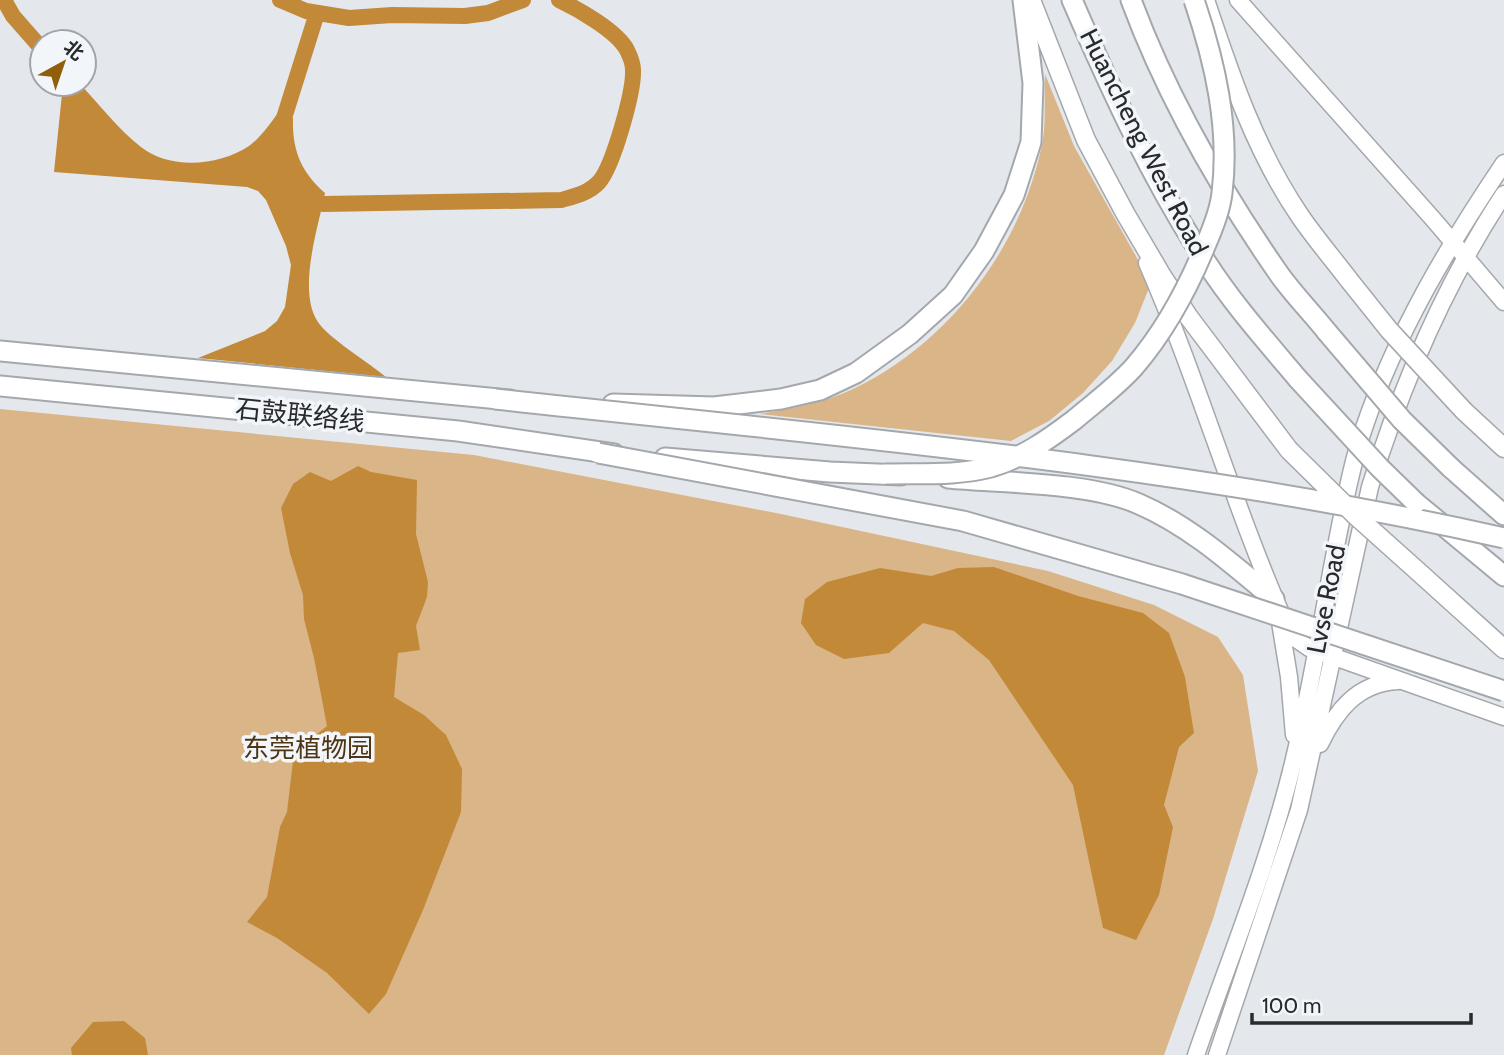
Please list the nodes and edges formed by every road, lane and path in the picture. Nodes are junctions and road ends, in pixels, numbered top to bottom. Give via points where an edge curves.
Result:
1 (1023, 0) edge
2 (1031, 0) edge
3 (1072, 0) edge
4 (1131, 0) edge
5 (1194, 0) edge
6 (1205, 0) edge
7 (1238, 0) edge
8 (1504, 163) edge
9 (1504, 194) edge
10 (1125, 213) junction
11 (1454, 242) junction
12 (1466, 257) junction
13 (1504, 302) edge
14 (3, 351) edge
15 (0, 386) edge
16 (495, 399) junction
17 (1504, 448) edge
18 (598, 453) junction
19 (885, 474) junction
20 (1504, 515) edge
21 (1504, 538) edge
22 (1504, 576) edge
23 (1274, 599) junction
24 (1504, 649) edge
25 (1316, 651) junction
26 (1333, 657) junction
27 (1402, 681) junction
28 (1504, 691) edge
29 (1504, 718) edge
30 (1303, 760) junction
31 (1196, 1055) edge
32 (1217, 1055) edge

1 - 16 highway via 1033,83 1031,142 1014,195 984,251 953,295 910,334 856,373 820,390 781,399 714,407
2 - 10 main road via 1086,140
3 - 22 highway, Huancheng West Road, bridge via 1167,199 1250,324 1380,468
4 - 20 highway, Huancheng West Road, bridge via 1151,54 1197,141 1281,276 1402,420
5 - 19 highway, bridge via 1221,101 1222,196 1194,274 1159,333 1133,368 1097,401 1026,453 965,472
6 - 17 main road, bridge via 1239,99 1299,215 1389,330
7 - 11 main road
8 - 11 main road, Lvse Road
9 - 12 main road, Lvse Road
10 - 23 main road via 1174,325
10 - 24 main road, bridge via 1188,316 1289,450
11 - 12 main road
11 - 25 main road, Lvse Road via 1385,372 1363,430
12 - 13 main road
12 - 26 main road, Lvse Road via 1438,310 1385,440 1370,487
14 - 16 highway, 石鼓联络线
15 - 18 highway, 石鼓联络线 via 458,431
16 - 21 highway, bridge via 1137,472 1386,513
18 - 19 highway
18 - 28 highway, bridge via 963,521 1182,584
19 - 23 highway via 1096,492 1137,503 1202,540
23 - 25 main road via 1292,633
23 - 30 main road
25 - 26 main road
25 - 30 main road, Lvse Road
26 - 27 main road
26 - 30 main road, Lvse Road
27 - 29 main road
27 - 30 main road via 1382,682 1356,694 1337,712
30 - 31 main road, Lvse Road
30 - 32 main road, Lvse Road via 1289,844

